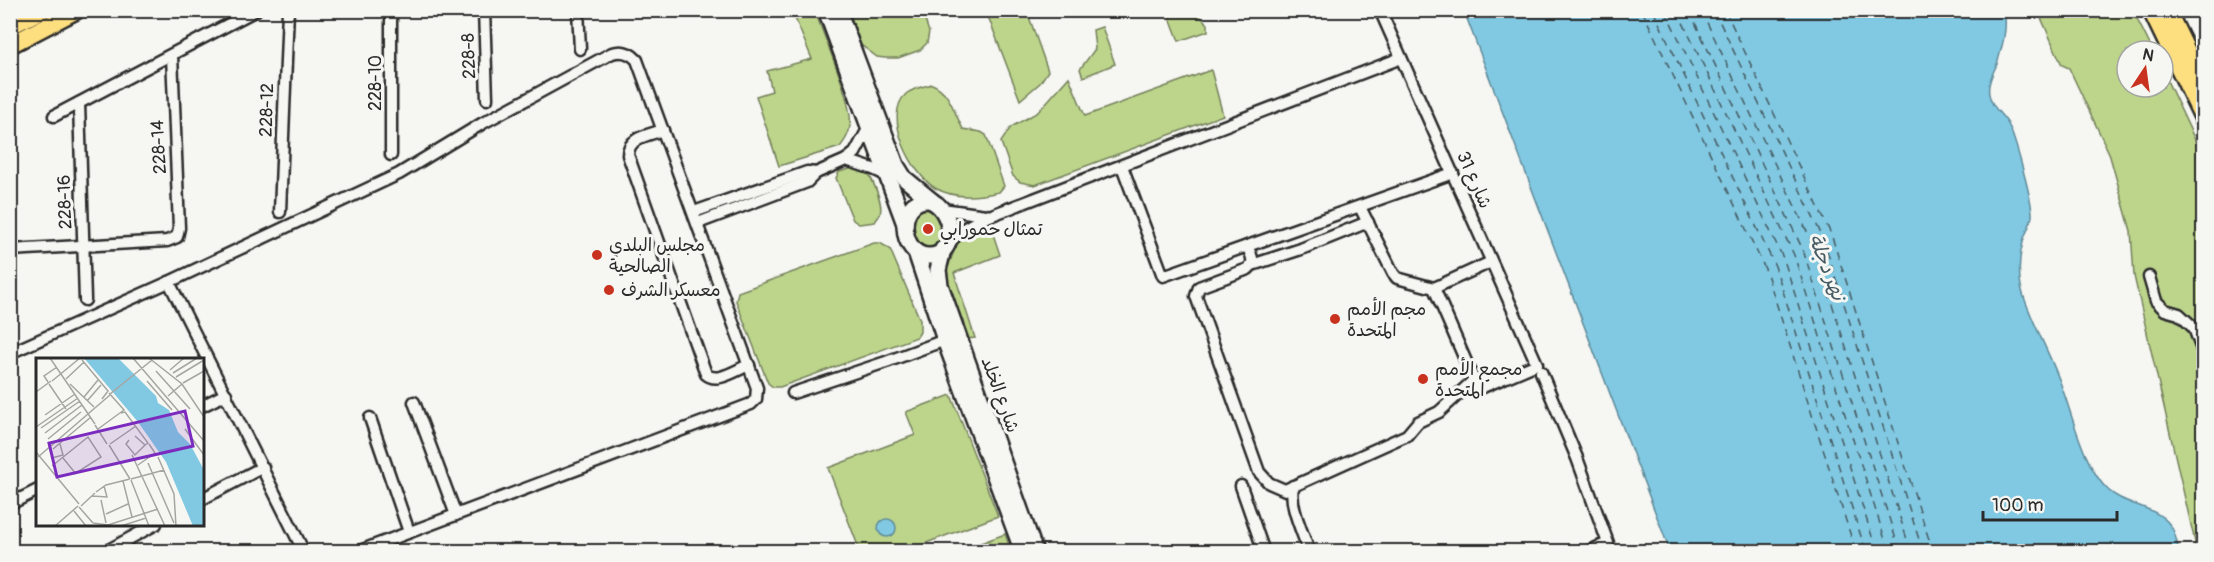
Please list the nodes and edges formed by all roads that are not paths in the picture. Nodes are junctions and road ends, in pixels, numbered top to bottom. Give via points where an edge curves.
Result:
1 (42, 10) edge
2 (77, 10) edge
3 (256, 10) edge
4 (288, 10) edge
5 (391, 10) edge
6 (484, 10) edge
7 (578, 10) edge
8 (826, 10) edge
9 (838, 10) edge
10 (1380, 10) edge
11 (2151, 10) edge
12 (2167, 10) edge
13 (2200, 10) edge
14 (2204, 15) edge
15 (10, 26) edge
16 (10, 45) edge
17 (580, 49) dead end
18 (172, 55) junction
19 (1401, 58) junction
20 (853, 66) junction
21 (2204, 86) edge
22 (487, 99) dead end
23 (79, 103) junction
24 (54, 116) dead end
25 (2204, 120) edge
26 (868, 129) junction
27 (663, 130) junction
28 (391, 154) dead end
29 (846, 160) junction
30 (1122, 166) junction
31 (1453, 173) junction
32 (886, 175) junction
33 (937, 205) junction
34 (1360, 207) junction
35 (280, 212) dead end
36 (995, 214) junction
37 (696, 218) junction
38 (1368, 222) junction
39 (905, 225) junction
40 (83, 246) junction
41 (1247, 246) junction
42 (945, 247) junction
43 (10, 250) edge
44 (916, 252) junction
45 (1491, 262) junction
46 (1252, 265) junction
47 (2149, 277) dead end
48 (169, 282) junction
49 (1434, 288) junction
50 (85, 300) dead end
51 (945, 340) junction
52 (10, 353) edge
53 (2204, 355) edge
54 (749, 365) junction
55 (1539, 368) junction
56 (1473, 380) junction
57 (794, 393) dead end
58 (226, 394) junction
59 (414, 402) dead end
60 (204, 405) edge
61 (370, 418) dead end
62 (263, 467) junction
63 (1241, 486) dead end
64 (1293, 486) junction
65 (36, 491) edge
66 (204, 499) edge
67 (10, 504) edge
68 (456, 515) junction
69 (154, 526) edge
70 (409, 532) junction
71 (105, 552) edge
72 (304, 552) edge
73 (357, 552) edge
74 (1023, 552) edge
75 (1035, 552) edge
76 (1263, 552) edge
77 (1308, 552) edge
78 (1587, 552) edge

1 - 15 main road
2 - 16 main road
3 - 18 street
4 - 35 street, 228-12
5 - 28 street, 228-10
6 - 22 street, 228-8
7 - 17 street
8 - 20 main road
9 - 20 main road
10 - 19 street, شارع 31
11 - 25 main road
12 - 21 main road
13 - 14 street
18 - 23 street
18 - 40 street, 228-14 via 177,237 167,241
19 - 30 street
19 - 31 street, شارع 31
20 - 26 main road
20 - 33 main road via 896,165 904,178
23 - 24 street
23 - 40 street, 228-16
26 - 29 street via 855,153
26 - 32 main road
27 - 37 street
27 - 48 street via 637,60 617,51 483,123 399,174
27 - 54 street via 633,141 628,155 706,374 717,378
29 - 32 street
29 - 37 street
30 - 36 street
30 - 41 street via 1163,276
31 - 34 street
31 - 45 street, شارع 31
32 - 39 main road
33 - 36 street via 975,215
33 - 39 main road via 922,200 914,204
33 - 42 main road via 949,224
34 - 38 street
34 - 41 street
36 - 42 street via 972,222
37 - 54 street
38 - 46 street
38 - 49 street via 1397,278
39 - 44 main road via 907,238
40 - 43 street
40 - 50 street, 228-16
41 - 46 street
42 - 44 main road via 932,256
42 - 75 main road, شارع الخلد via 938,270 940,285
44 - 51 main road, شارع الخلد
45 - 49 street
45 - 55 street, شارع 31
46 - 64 street via 1199,287 1196,296 1259,472 1276,487 1285,490
47 - 53 street via 2156,301 2194,328
48 - 52 street
48 - 58 street
49 - 56 street
51 - 57 street
51 - 74 main road, شارع الخلد
54 - 68 street via 757,392 751,404
55 - 56 street via 1478,389
55 - 78 street, شارع 31 via 1578,458 1608,543
56 - 64 street via 1407,435
58 - 60 street
58 - 62 street
59 - 68 street
61 - 70 street
62 - 66 street
62 - 72 street
63 - 76 street
64 - 77 street via 1294,506
65 - 67 street
68 - 70 street
69 - 71 street
70 - 73 street

